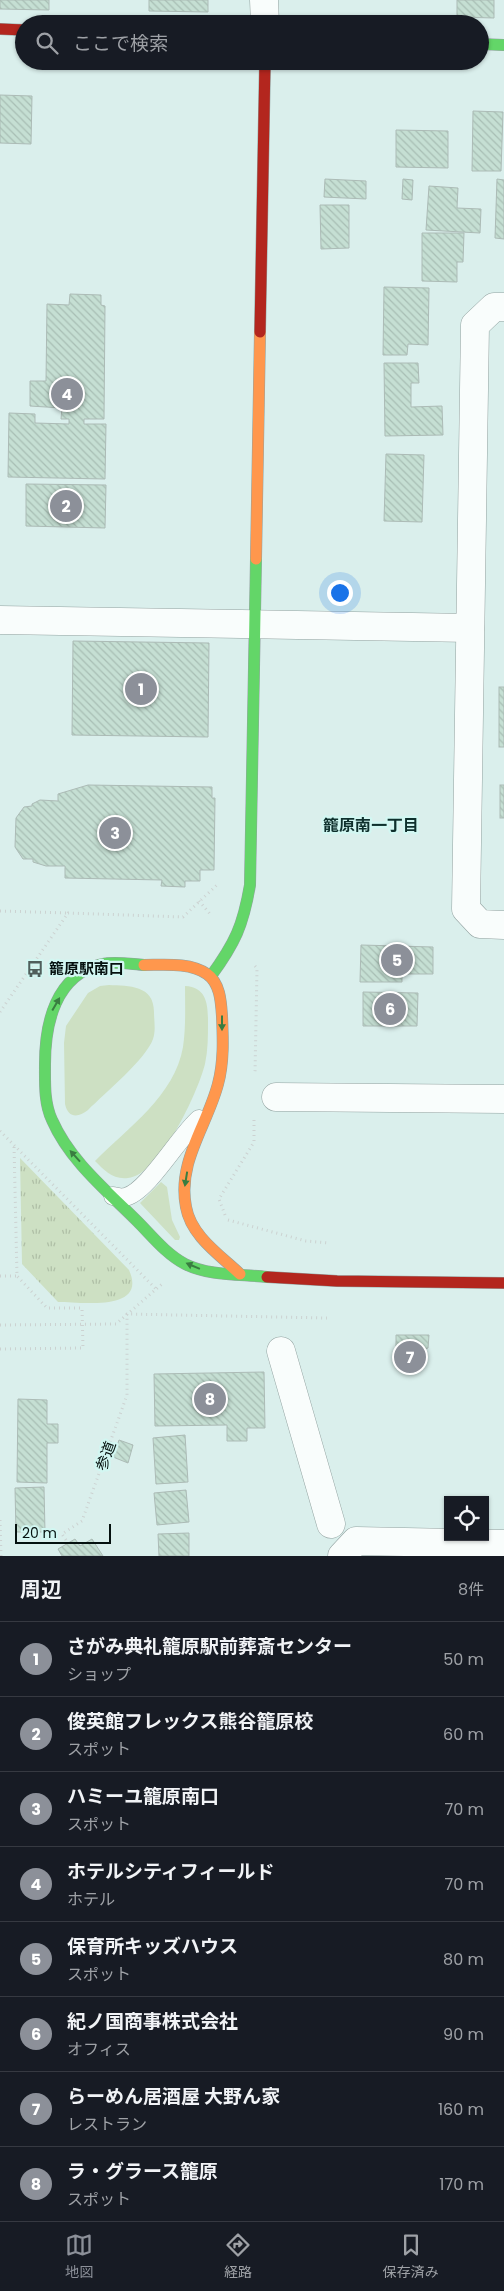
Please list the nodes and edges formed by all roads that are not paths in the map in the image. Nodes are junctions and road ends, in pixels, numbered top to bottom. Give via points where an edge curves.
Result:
1 (264, 0) edge
2 (265, 15) edge
3 (0, 30) edge
4 (15, 30) edge
5 (489, 44) edge
6 (504, 45) edge
7 (266, 70) edge
8 (504, 307) edge
9 (0, 620) edge
10 (254, 625) junction
11 (470, 628) junction
12 (504, 925) edge
13 (211, 976) junction
14 (276, 1097) dead end
15 (504, 1099) edge
16 (207, 1112) junction
17 (113, 1196) junction
18 (240, 1274) junction
19 (504, 1283) edge
20 (281, 1351) dead end
21 (331, 1524) dead end
22 (504, 1544) edge
23 (342, 1556) edge

1 - 2 street
3 - 4 street
5 - 6 street
7 - 10 street
8 - 11 street via 494,307 475,325
9 - 10 street
10 - 11 street
10 - 13 street via 250,884 245,916 230,950
11 - 12 street via 466,910 480,924
13 -> 16 street via 219,990 222,1005 222,1054 215,1094
17 -> 13 street via 65,1145 52,1122 45,1100 48,1018 73,980 90,968 108,963 187,966
14 - 15 street via 453,1088
16 - 17 lane via 186,1130 158,1170 134,1193 124,1197
16 -> 18 street via 187,1171 186,1210 196,1231
18 -> 17 street via 194,1268 173,1256
18 - 19 street via 295,1279
20 - 21 street
22 - 23 street via 356,1541

